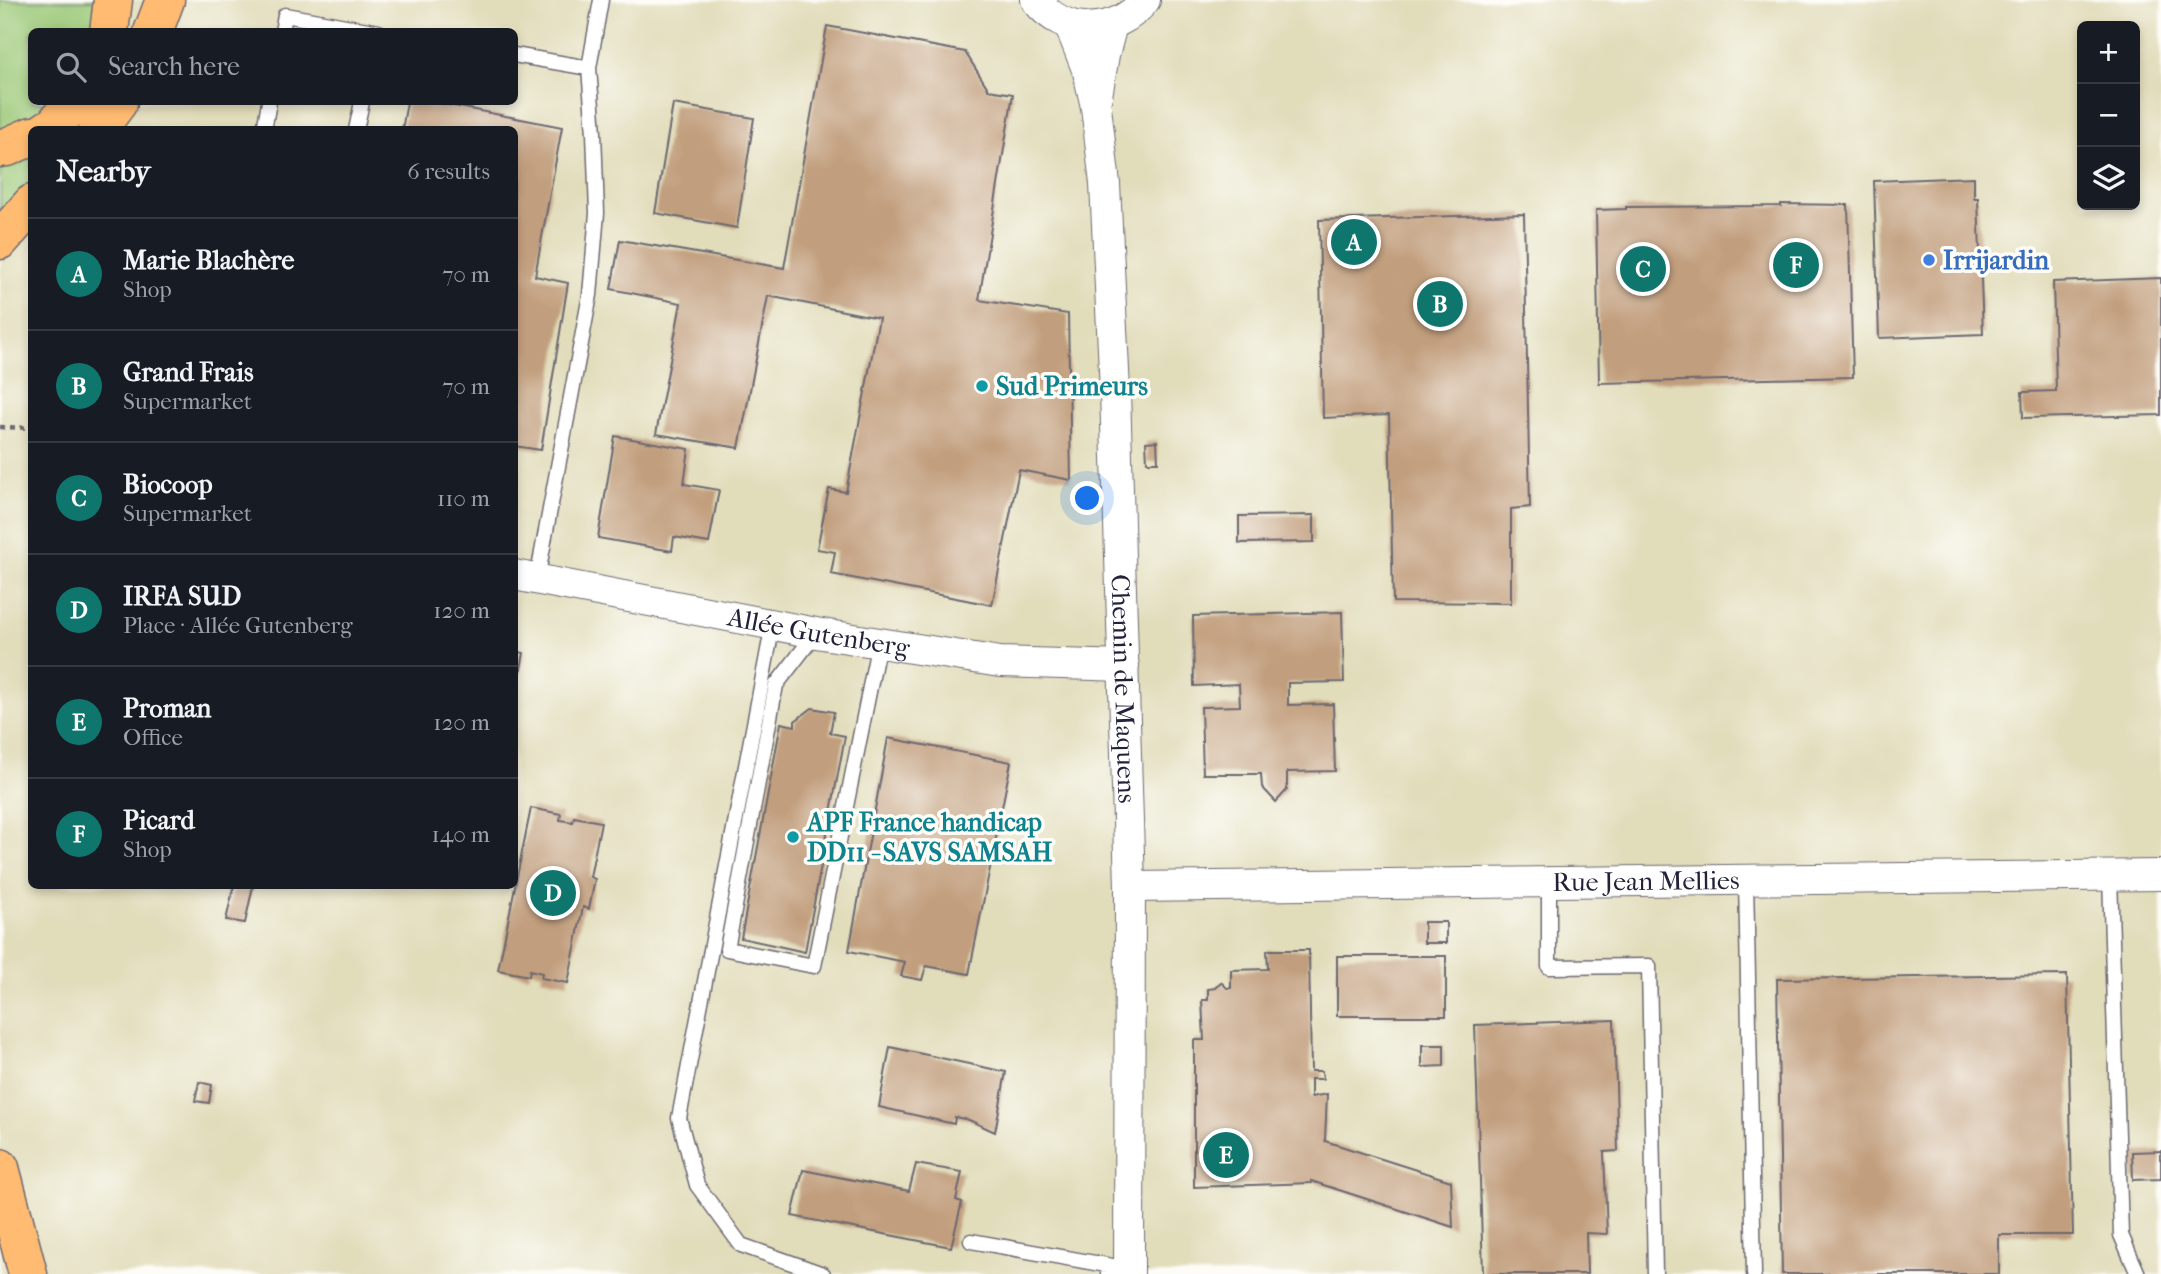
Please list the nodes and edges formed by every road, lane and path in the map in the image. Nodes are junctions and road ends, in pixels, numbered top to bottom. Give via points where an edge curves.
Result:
1 (113, 0) edge
2 (165, 0) edge
3 (601, 0) edge
4 (1145, 0) edge
5 (1036, 3) edge
6 (1112, 25) junction
7 (1070, 26) junction
8 (109, 28) edge
9 (154, 28) edge
10 (283, 28) edge
11 (360, 28) edge
12 (518, 56) edge
13 (589, 68) junction
14 (71, 105) edge
15 (116, 105) edge
16 (268, 105) edge
17 (361, 105) edge
18 (1096, 107) junction
19 (54, 126) edge
20 (100, 126) edge
21 (265, 126) edge
22 (357, 126) edge
23 (28, 138) edge
24 (0, 148) edge
25 (28, 208) edge
26 (0, 240) edge
27 (0, 427) edge
28 (28, 428) edge
29 (526, 577) edge
30 (773, 624) junction
31 (816, 633) junction
32 (879, 642) junction
33 (1124, 666) junction
34 (2161, 875) edge
35 (2110, 876) junction
36 (1746, 880) junction
37 (1549, 882) junction
38 (1130, 887) junction
39 (0, 1168) edge
40 (971, 1241) dead end
41 (1122, 1272) edge
42 (28, 1274) edge
43 (822, 1274) edge
44 (1655, 1274) edge
45 (1754, 1274) edge
46 (2138, 1274) edge

1 - 8 main road
2 - 9 main road
3 - 13 lane
4 - 6 street
5 - 7 street
6 - 7 street
6 - 18 street, Chemin de Maquens
7 - 18 street, Chemin de Maquens
10 - 11 lane via 285,15
12 - 13 lane
13 - 29 lane via 597,213 590,295
14 - 19 main road
15 - 20 main road
16 - 21 lane
17 - 22 lane
18 - 33 street, Chemin de Maquens via 1106,198
23 - 24 main road
25 - 26 main road
27 - 28 path
29 - 30 street, Allée Gutenberg
30 - 31 street, Allée Gutenberg
30 - 43 lane via 679,1118 697,1185 741,1245
31 - 32 street, Allée Gutenberg
31 - 32 lane via 776,685 727,949 814,966
32 - 33 street, Allée Gutenberg via 1000,662
33 - 38 street, Chemin de Maquens
34 - 35 street, Rue Jean Mellies
35 - 36 street, Rue Jean Mellies
35 - 46 lane via 2121,1235
36 - 37 street, Rue Jean Mellies
36 - 45 lane
37 - 38 street, Rue Jean Mellies
37 - 44 lane via 1549,967 1649,966
38 - 41 street, Chemin de Maquens
39 - 42 main road
40 - 41 lane

